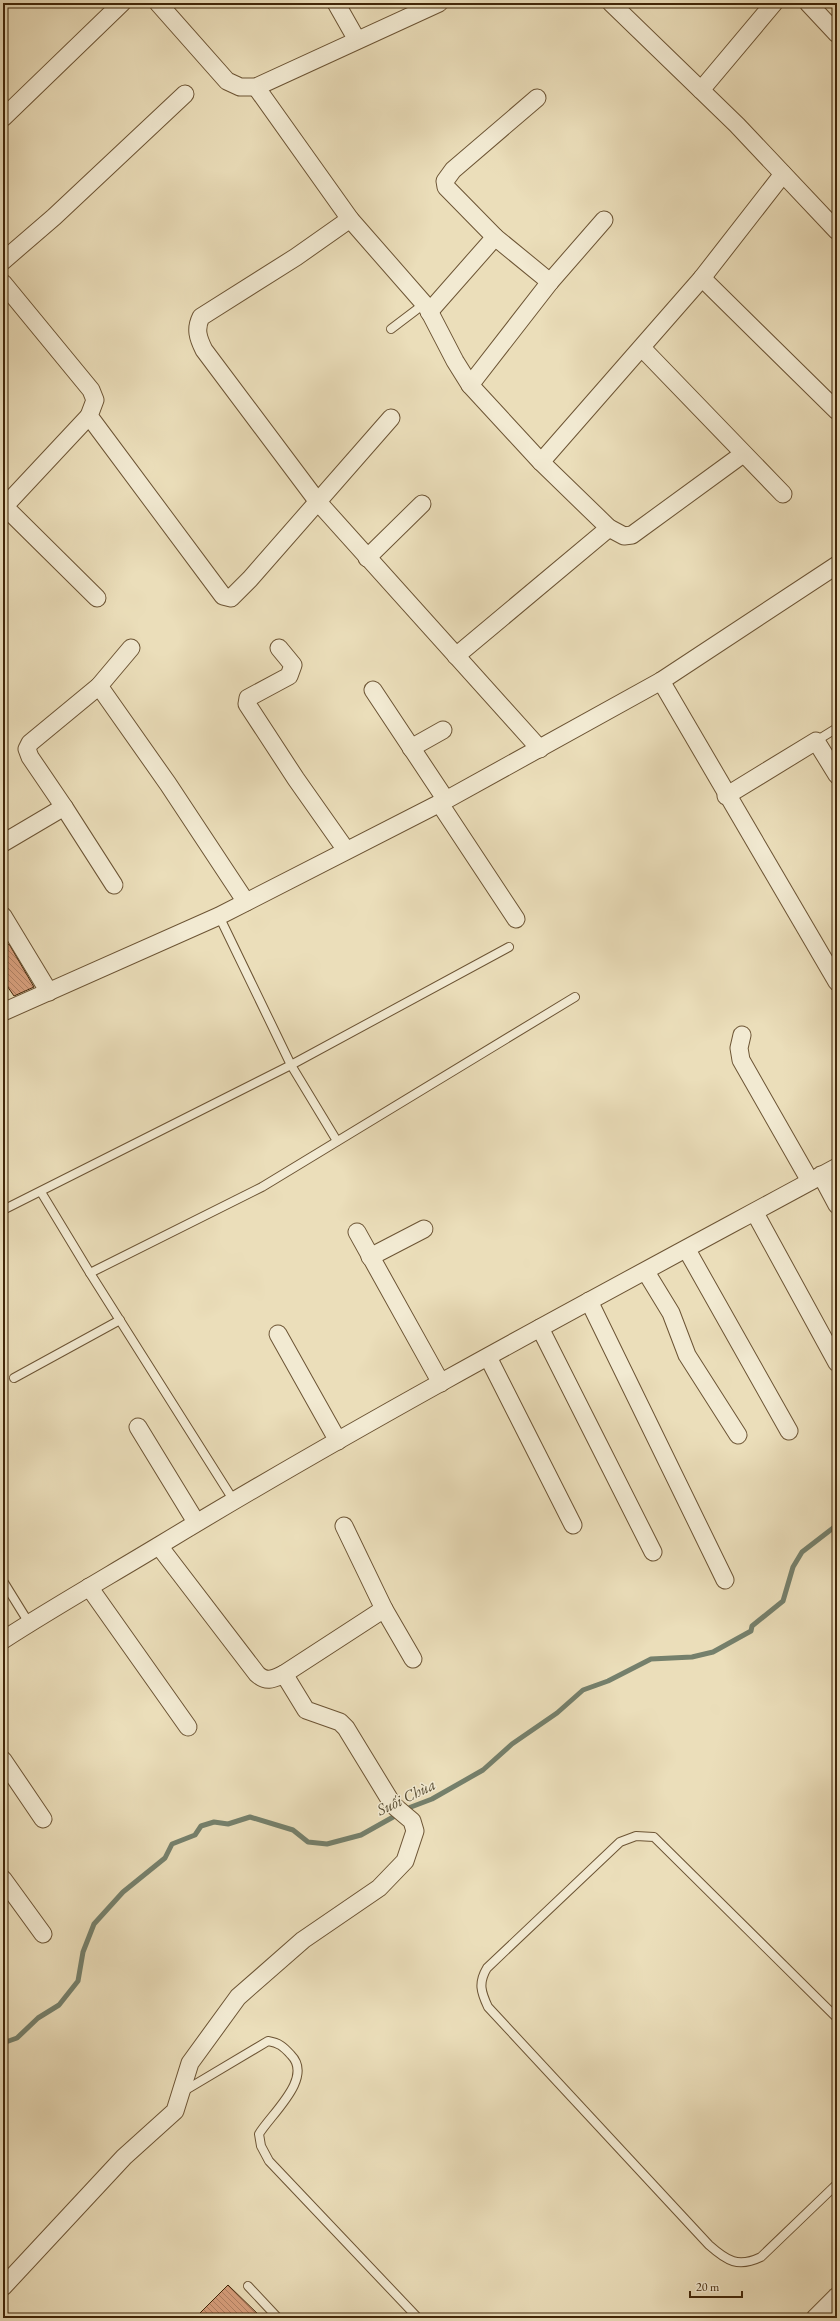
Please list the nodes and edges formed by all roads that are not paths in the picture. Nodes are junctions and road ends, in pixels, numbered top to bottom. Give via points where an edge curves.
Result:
1 (122, 3) edge
2 (158, 3) edge
3 (336, 3) edge
4 (439, 3) edge
5 (611, 3) edge
6 (774, 3) edge
7 (808, 3) edge
8 (837, 34) edge
9 (357, 40) junction
10 (256, 87) junction
11 (701, 90) junction
12 (185, 94) dead end
13 (537, 98) dead end
14 (3, 118) edge
15 (783, 174) junction
16 (350, 219) junction
17 (604, 220) dead end
18 (837, 231) edge
19 (495, 237) junction
20 (3, 261) edge
21 (702, 278) junction
22 (550, 282) junction
23 (3, 283) edge
24 (426, 308) junction
25 (391, 329) dead end
26 (642, 348) junction
27 (470, 385) junction
28 (837, 411) edge
29 (89, 416) junction
30 (390, 418) dead end
31 (744, 454) junction
32 (540, 462) junction
33 (783, 494) dead end
34 (318, 502) junction
35 (422, 504) dead end
36 (4, 507) edge
37 (609, 528) junction
38 (368, 558) junction
39 (837, 565) edge
40 (97, 598) dead end
41 (131, 648) dead end
42 (279, 648) dead end
43 (456, 656) junction
44 (661, 681) junction
45 (99, 686) junction
46 (372, 690) dead end
47 (837, 728) edge
48 (443, 730) dead end
49 (816, 741) junction
50 (411, 748) junction
51 (540, 749) junction
52 (837, 775) edge
53 (726, 796) junction
54 (443, 802) junction
55 (64, 807) junction
56 (3, 843) edge
57 (346, 850) junction
58 (114, 886) dead end
59 (246, 902) junction
60 (3, 916) edge
61 (219, 916) junction
62 (516, 919) dead end
63 (508, 947) dead end
64 (837, 982) edge
65 (49, 992) junction
66 (575, 997) dead end
67 (3, 1012) edge
68 (742, 1035) dead end
69 (291, 1065) junction
70 (337, 1141) junction
71 (837, 1167) edge
72 (816, 1178) junction
73 (41, 1192) junction
74 (837, 1205) edge
75 (3, 1210) edge
76 (755, 1213) junction
77 (424, 1229) dead end
78 (357, 1232) dead end
79 (687, 1250) junction
80 (370, 1257) junction
81 (646, 1272) junction
82 (90, 1273) junction
83 (589, 1301) junction
84 (120, 1320) junction
85 (540, 1328) junction
86 (278, 1334) dead end
87 (488, 1357) junction
88 (837, 1363) edge
89 (14, 1378) dead end
90 (441, 1383) junction
91 (138, 1428) dead end
92 (789, 1431) dead end
93 (738, 1436) dead end
94 (338, 1440) junction
95 (234, 1501) junction
96 (196, 1522) junction
97 (573, 1525) dead end
98 (344, 1526) dead end
99 (159, 1546) junction
100 (653, 1552) dead end
101 (725, 1580) dead end
102 (3, 1581) edge
103 (89, 1587) junction
104 (384, 1609) junction
105 (29, 1623) junction
106 (3, 1640) edge
107 (413, 1659) dead end
108 (284, 1674) junction
109 (188, 1727) dead end
110 (3, 1760) edge
111 (42, 1819) dead end
112 (3, 1879) edge
113 (43, 1934) dead end
114 (837, 2018) edge
115 (181, 2092) junction
116 (837, 2184) edge
117 (248, 2286) dead end
118 (3, 2287) edge
119 (837, 2296) edge
120 (278, 2318) edge
121 (418, 2318) edge
122 (816, 2318) edge

1 - 14 street
2 - 10 street via 228,81 240,87
3 - 9 street
4 - 9 street
5 - 11 street
6 - 11 street
7 - 8 street
9 - 10 street
10 - 16 street
11 - 15 street
12 - 20 street via 54,217
13 - 19 street via 454,170 445,181 446,187
15 - 18 street
15 - 21 street
16 - 24 street
16 - 34 street via 296,257 201,317 196,326 204,350
17 - 22 street
19 - 22 street
19 - 24 street
21 - 26 street
21 - 28 street
22 - 27 street
23 - 29 street via 91,390 95,400
24 - 25 lane
24 - 27 street
26 - 31 street
26 - 32 street
27 - 32 street
29 - 34 street via 223,596 231,598
29 - 36 street
30 - 34 street
31 - 33 street
31 - 37 street via 632,535 624,536
32 - 37 street
34 - 38 street
35 - 38 street
36 - 40 street
37 - 43 street
38 - 43 street
39 - 44 street via 750,625
41 - 45 street
42 - 57 street via 294,665 292,671 289,676 248,698 247,704
43 - 51 street
44 - 51 street
44 - 53 street
45 - 55 street via 30,743 27,749
45 - 59 street
46 - 50 street
47 - 49 lane
48 - 50 street
49 - 52 street
49 - 53 street
50 - 54 street
51 - 54 street
53 - 64 street
54 - 57 street
54 - 62 street
55 - 56 street
55 - 58 street
57 - 59 street
59 - 61 street
60 - 65 street
61 - 65 street
61 - 69 lane
63 - 69 lane
65 - 67 street
66 - 70 lane
68 - 72 street via 740,1060
69 - 70 lane
69 - 73 lane
70 - 82 lane via 262,1187
71 - 72 street
72 - 74 street
72 - 76 street
73 - 75 lane
73 - 82 lane
76 - 79 street
76 - 88 street
77 - 80 street
78 - 80 street
79 - 81 street
79 - 92 street
80 - 90 street
81 - 83 street
81 - 93 street via 671,1313 687,1355
82 - 84 lane
83 - 85 street
83 - 101 street
84 - 89 lane
84 - 95 lane
85 - 87 street
85 - 100 street
86 - 94 street
87 - 90 street
87 - 97 street
90 - 94 street
91 - 96 street
94 - 95 street
95 - 96 street
96 - 99 street
98 - 104 street
99 - 103 street
99 - 108 street via 257,1674 269,1681
102 - 105 lane
103 - 105 street
103 - 109 street
104 - 107 street
104 - 108 street
105 - 106 street
108 - 115 street via 306,1710 340,1722 346,1728 393,1805 412,1820 415,1831 405,1861 379,1888 303,1940 238,1997 190,2063
110 - 111 street
112 - 113 street
114 - 116 lane via 654,1837 636,1836 620,1842 487,1968 480,1985 488,2007 709,2246 725,2259 749,2263 761,2257
115 - 118 street via 175,2111 124,2157
115 - 121 lane via 268,2041 280,2043 296,2060 299,2075 293,2088 259,2134 261,2146 269,2161
117 - 120 lane
119 - 122 street

